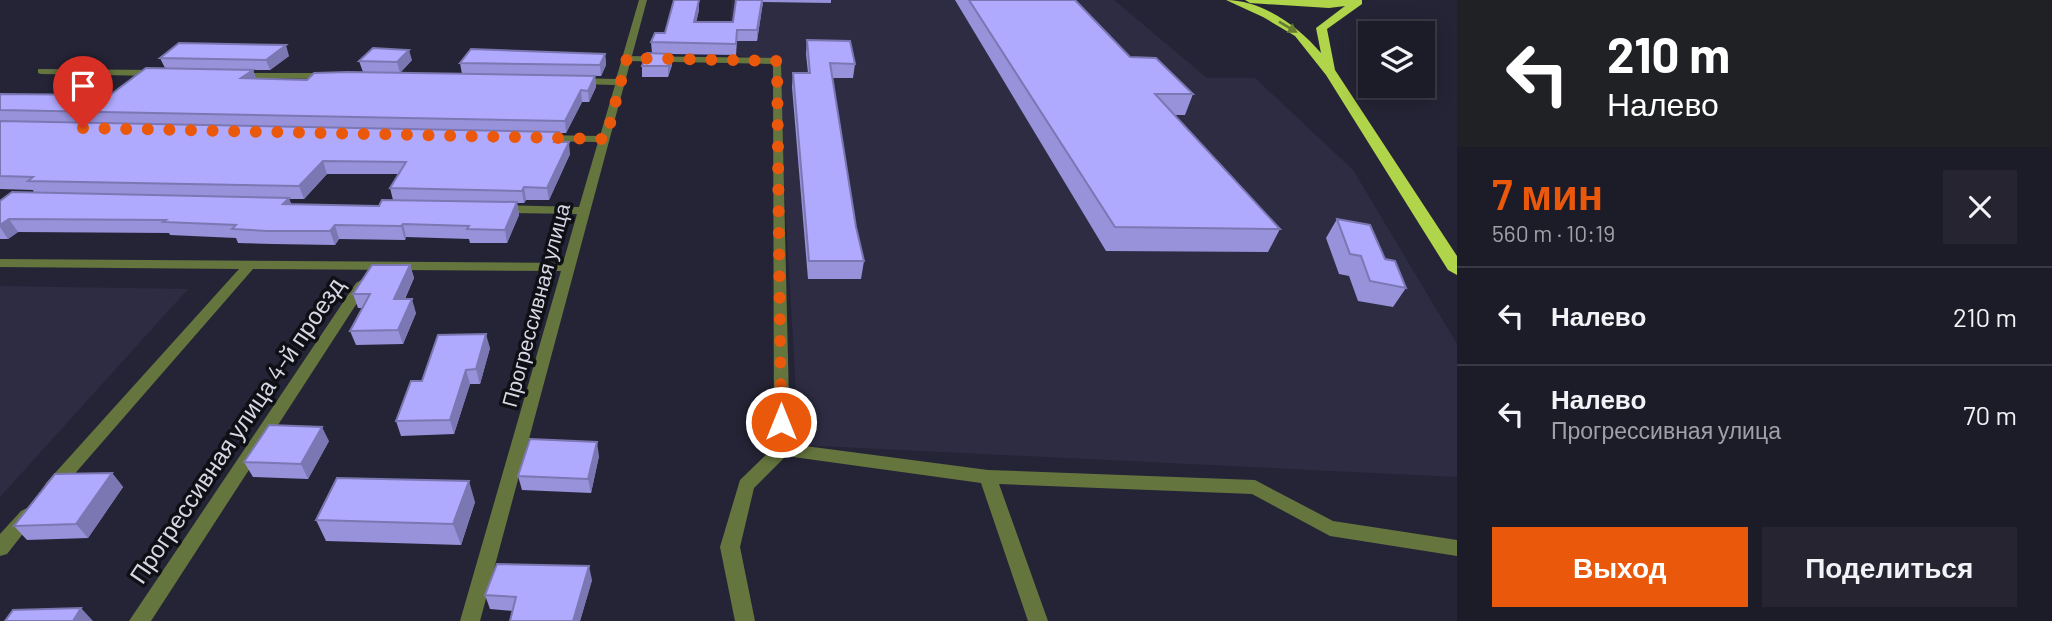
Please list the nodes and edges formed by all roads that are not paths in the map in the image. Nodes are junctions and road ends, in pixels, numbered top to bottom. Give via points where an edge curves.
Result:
1 (643, 0) edge
2 (1231, 0) edge
3 (1250, 0) edge
4 (1361, 1) edge
5 (627, 58) junction
6 (41, 71) dead end
7 (165, 73) edge
8 (1331, 73) junction
9 (220, 74) edge
10 (344, 77) edge
11 (565, 81) edge
12 (621, 82) junction
13 (523, 137) edge
14 (606, 139) junction
15 (485, 209) edge
16 (583, 211) junction
17 (0, 263) edge
18 (248, 266) junction
19 (374, 267) junction
20 (567, 267) junction
21 (1457, 270) edge
22 (782, 449) junction
23 (988, 477) junction
24 (0, 548) edge
25 (1457, 548) edge
26 (139, 621) edge
27 (470, 621) edge
28 (745, 621) edge
29 (1038, 621) edge

1 - 5 street, Прогрессивная улица
2 -> 8 highway via 1299,34
3 - 4 highway via 1317,5
4 - 8 highway via 1321,28
5 - 12 street, Прогрессивная улица
5 - 22 street via 777,61
6 - 7 street
8 - 21 highway
9 - 10 street
11 - 12 street
12 - 14 street, Прогрессивная улица
13 - 14 street
14 - 16 street, Прогрессивная улица
15 - 16 street
16 - 20 street, Прогрессивная улица
17 - 18 street
18 - 19 street
18 - 24 street
19 - 20 street
19 - 26 street, Прогрессивная улица 4-й проезд
20 - 27 street, Прогрессивная улица
22 - 23 street
22 - 28 street via 746,485 730,547
23 - 25 street via 1255,487 1330,528
23 - 29 street

